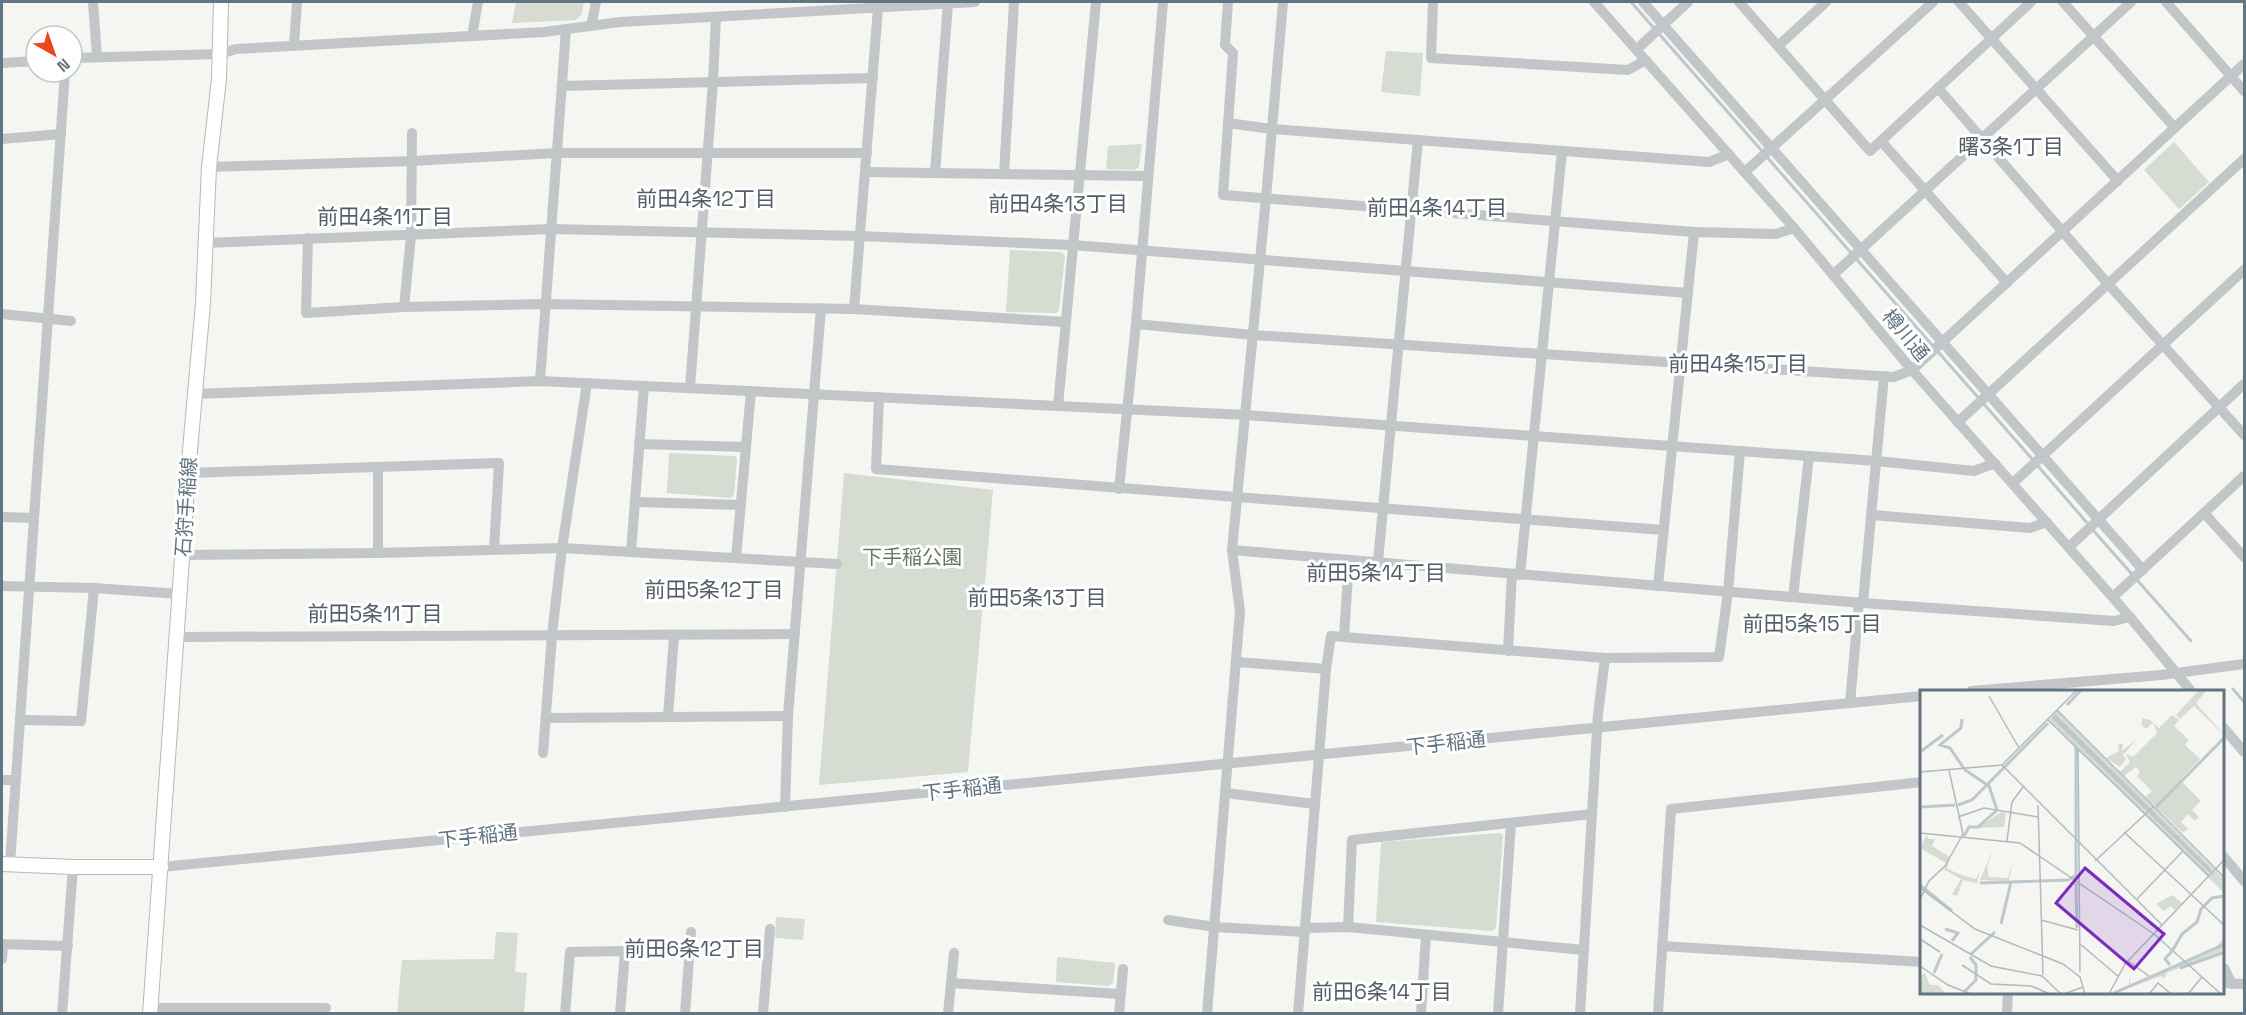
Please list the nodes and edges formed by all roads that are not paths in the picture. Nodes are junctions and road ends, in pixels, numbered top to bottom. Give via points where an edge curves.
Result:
1 (93, 2) edge
2 (220, 2) edge
3 (297, 2) edge
4 (478, 2) edge
5 (596, 2) edge
6 (975, 2) edge
7 (1014, 2) edge
8 (1096, 2) edge
9 (1163, 2) edge
10 (1228, 2) edge
11 (1283, 2) edge
12 (1433, 2) edge
13 (1594, 2) edge
14 (1643, 2) edge
15 (1688, 2) edge
16 (1739, 2) edge
17 (1933, 2) edge
18 (1959, 2) edge
19 (2031, 2) edge
20 (2063, 2) edge
21 (2131, 2) edge
22 (2166, 2) edge
23 (948, 3) edge
24 (1819, 4) edge
25 (878, 8) junction
26 (716, 17) junction
27 (591, 26) junction
28 (1661, 26) junction
29 (566, 29) junction
30 (472, 36) junction
31 (2093, 36) junction
32 (1992, 38) junction
33 (294, 46) junction
34 (1778, 46) junction
35 (1637, 50) junction
36 (220, 54) junction
37 (97, 57) junction
38 (84, 58) edge
39 (1646, 60) junction
40 (24, 62) edge
41 (2, 63) edge
42 (2244, 64) edge
43 (2232, 76) junction
44 (873, 78) junction
45 (713, 82) junction
46 (64, 84) edge
47 (562, 86) junction
48 (1938, 88) junction
49 (2036, 88) junction
50 (2244, 91) edge
51 (1824, 99) junction
52 (1228, 123) junction
53 (2175, 128) junction
54 (1272, 129) junction
55 (412, 133) dead end
56 (61, 134) junction
57 (1981, 139) junction
58 (2, 140) edge
59 (1418, 140) junction
60 (1881, 141) junction
61 (1562, 151) junction
62 (1767, 152) junction
63 (556, 153) junction
64 (708, 153) junction
65 (867, 153) junction
66 (1729, 154) junction
67 (2244, 159) edge
68 (413, 161) junction
69 (209, 167) junction
70 (865, 172) junction
71 (1745, 172) junction
72 (935, 173) junction
73 (1004, 174) junction
74 (1079, 175) junction
75 (1148, 176) junction
76 (2118, 181) junction
77 (1925, 191) junction
78 (1266, 198) junction
79 (1411, 210) junction
80 (1554, 221) junction
81 (1794, 228) junction
82 (551, 229) junction
83 (702, 232) junction
84 (1694, 232) junction
85 (2062, 232) junction
86 (411, 236) junction
87 (860, 236) junction
88 (308, 238) junction
89 (206, 243) junction
90 (1072, 245) junction
91 (1141, 251) junction
92 (1856, 254) junction
93 (1260, 261) junction
94 (2244, 270) edge
95 (1405, 271) junction
96 (1833, 275) junction
97 (1548, 282) junction
98 (2007, 283) junction
99 (2109, 285) junction
100 (1688, 292) junction
101 (545, 304) junction
102 (695, 306) junction
103 (404, 308) junction
104 (821, 308) junction
105 (854, 309) junction
106 (2, 314) edge
107 (48, 318) junction
108 (71, 321) dead end
109 (1065, 322) junction
110 (1136, 324) junction
111 (1253, 335) junction
112 (1399, 345) junction
113 (2163, 345) junction
114 (1938, 347) junction
115 (1540, 354) junction
116 (1680, 363) junction
117 (1912, 370) junction
118 (1884, 376) junction
119 (540, 381) junction
120 (587, 383) junction
121 (2244, 384) edge
122 (644, 386) junction
123 (690, 388) junction
124 (751, 391) junction
125 (195, 394) junction
126 (813, 394) junction
127 (879, 397) junction
128 (1984, 400) junction
129 (1058, 406) junction
130 (2220, 407) junction
131 (1127, 409) junction
132 (1246, 415) junction
133 (1958, 422) junction
134 (1391, 425) junction
135 (2244, 435) edge
136 (1533, 436) junction
137 (639, 444) junction
138 (1673, 446) junction
139 (746, 447) junction
140 (1740, 451) junction
141 (1809, 456) junction
142 (1877, 461) junction
143 (2037, 461) junction
144 (1995, 463) junction
145 (378, 468) junction
146 (188, 473) junction
147 (2244, 476) edge
148 (2013, 483) junction
149 (1119, 489) junction
150 (1238, 496) junction
151 (635, 502) junction
152 (741, 505) junction
153 (1383, 509) junction
154 (2204, 513) junction
155 (1872, 515) junction
156 (2, 517) edge
157 (34, 518) junction
158 (1526, 520) junction
159 (2047, 522) junction
160 (2096, 522) junction
161 (1663, 530) junction
162 (2069, 547) junction
163 (562, 548) junction
164 (494, 550) junction
165 (1232, 550) junction
166 (631, 552) junction
167 (378, 553) junction
168 (182, 555) junction
169 (2244, 557) edge
170 (736, 558) junction
171 (1349, 560) junction
172 (1378, 561) junction
173 (801, 562) junction
174 (837, 564) dead end
175 (1516, 574) junction
176 (2138, 575) junction
177 (2, 586) edge
178 (1658, 586) junction
179 (29, 587) junction
180 (94, 588) junction
181 (1728, 592) junction
182 (180, 594) junction
183 (1793, 597) junction
184 (2113, 597) junction
185 (1861, 602) junction
186 (2130, 617) junction
187 (795, 634) junction
188 (552, 635) junction
189 (674, 635) junction
190 (177, 637) junction
191 (1344, 637) junction
192 (1508, 651) junction
193 (1605, 658) junction
194 (1237, 662) junction
195 (2244, 664) edge
196 (1326, 669) junction
197 (2176, 673) junction
198 (2029, 688) edge
199 (1990, 690) edge
200 (2190, 690) edge
201 (1920, 696) edge
202 (1851, 703) junction
203 (788, 716) junction
204 (668, 717) junction
205 (547, 718) junction
206 (20, 720) junction
207 (1598, 728) junction
208 (2225, 730) edge
209 (2244, 752) edge
210 (543, 753) dead end
211 (1318, 756) junction
212 (1229, 764) junction
213 (2, 780) edge
214 (16, 780) junction
215 (1920, 782) edge
216 (1226, 793) junction
217 (1315, 804) junction
218 (785, 807) junction
219 (1592, 814) junction
220 (1511, 823) junction
221 (2225, 859) edge
222 (6, 864) edge
223 (73, 867) junction
224 (161, 867) junction
225 (2244, 881) edge
226 (1168, 920) dead end
227 (1215, 927) junction
228 (1348, 927) junction
229 (770, 929) dead end
230 (1305, 930) junction
231 (691, 932) dead end
232 (1426, 935) junction
233 (1503, 942) junction
234 (2, 944) edge
235 (68, 946) junction
236 (1662, 946) junction
237 (1584, 950) junction
238 (954, 953) dead end
239 (2, 959) edge
240 (1920, 962) edge
241 (1123, 969) dead end
242 (951, 983) junction
243 (2228, 983) edge
244 (2244, 984) edge
245 (1120, 994) junction
246 (2008, 994) edge
247 (326, 1008) dead end
248 (150, 1011) edge
249 (62, 1014) edge
250 (565, 1014) edge
251 (620, 1014) edge
252 (685, 1014) edge
253 (763, 1014) edge
254 (948, 1014) edge
255 (1119, 1014) edge
256 (1207, 1014) edge
257 (1298, 1014) edge
258 (1421, 1014) edge
259 (1498, 1014) edge
260 (1580, 1014) edge
261 (1658, 1014) edge
262 (2007, 1014) edge

1 - 37 street
2 - 36 main road, 石狩手稲線
3 - 33 street
4 - 30 street
5 - 27 street
6 - 23 street
7 - 73 street
8 - 74 street
9 - 75 street
10 - 52 street via 1225,45 1233,53
11 - 54 street
12 - 39 street via 1431,58 1628,70
13 - 35 street, 樽川通
14 - 28 street
15 - 28 street
16 - 34 street
17 - 51 street
18 - 32 street
19 - 32 street
20 - 31 street
21 - 31 street
22 - 43 street
23 - 25 street
23 - 72 street
24 - 34 street
25 - 26 street
25 - 44 street
26 - 27 street
26 - 45 street
27 - 29 street
28 - 35 street
28 - 62 street
29 - 30 street
29 - 47 street
30 - 33 street
31 - 49 street
31 - 53 street
32 - 48 street
32 - 49 street
33 - 36 street
34 - 51 street
35 - 39 street, 樽川通
36 - 37 street
36 - 69 main road, 石狩手稲線
37 - 38 street
39 - 66 street, 樽川通
40 - 41 street
42 - 43 street
43 - 50 street
43 - 53 street
44 - 45 street
44 - 65 street
45 - 47 street
45 - 64 street
46 - 56 street
47 - 63 street
48 - 57 street
48 - 60 street
49 - 57 street
49 - 76 street
51 - 60 street via 1870,151
51 - 62 street
52 - 54 street
52 - 78 street via 1222,195
53 - 76 street
54 - 59 street
54 - 78 street
55 - 68 street
56 - 58 street
56 - 107 street
57 - 77 street
57 - 85 street
59 - 61 street
59 - 79 street
60 - 77 street
61 - 66 street via 1709,162
61 - 80 street
62 - 71 street
62 - 92 street
63 - 64 street
63 - 68 street
63 - 82 street
64 - 65 street
64 - 83 street
65 - 70 street
66 - 71 street, 樽川通
67 - 99 street
68 - 69 street
68 - 86 street
69 - 89 main road, 石狩手稲線
70 - 72 street
70 - 87 street
71 - 81 street, 樽川通
72 - 73 street
73 - 74 street
74 - 75 street
74 - 90 street
75 - 91 street
76 - 85 street
77 - 92 street
77 - 98 street
78 - 79 street
78 - 93 street
79 - 80 street
79 - 95 street
80 - 84 street
80 - 97 street
81 - 84 street via 1776,234
81 - 96 street, 樽川通
82 - 83 street
82 - 86 street
82 - 101 street
83 - 87 street
83 - 102 street
84 - 100 street
85 - 98 street
85 - 99 street
86 - 88 street
86 - 103 street
87 - 90 street
87 - 105 street
88 - 89 street
88 - 103 street via 306,313
89 - 125 main road, 石狩手稲線
90 - 91 street
90 - 109 street
91 - 93 street
91 - 110 street
92 - 96 street
92 - 114 street
93 - 95 street
93 - 111 street
94 - 113 street
95 - 97 street
95 - 112 street
96 - 117 street, 樽川通
97 - 100 street
97 - 115 street
98 - 114 street
99 - 113 street
99 - 128 street
100 - 116 street
101 - 102 street
101 - 103 street
101 - 119 street
102 - 104 street
102 - 123 street
104 - 105 street
104 - 126 street
105 - 109 street
106 - 107 street
107 - 108 street
107 - 157 street
109 - 129 street
110 - 111 street
110 - 131 street
111 - 112 street
111 - 132 street
112 - 115 street
112 - 134 street
113 - 130 street
113 - 143 street
114 - 117 street
114 - 128 street
115 - 116 street
115 - 136 street
116 - 118 street
116 - 138 street
117 - 118 street via 1894,377
117 - 133 street, 樽川通
118 - 142 street
119 - 120 street
119 - 125 street
120 - 122 street
120 - 163 street
121 - 130 street
122 - 123 street
122 - 137 street
123 - 124 street
124 - 126 street
124 - 139 street
125 - 146 main road, 石狩手稲線
126 - 127 street
126 - 173 street
127 - 129 street
127 - 149 street via 876,469
128 - 133 street
128 - 143 street
129 - 131 street
130 - 135 street
130 - 160 street
131 - 132 street
131 - 149 street
132 - 134 street
132 - 150 street
133 - 144 street, 樽川通
134 - 136 street
134 - 153 street
136 - 138 street
136 - 158 street
137 - 139 street
137 - 151 street
138 - 140 street
138 - 161 street
139 - 152 street
140 - 141 street
140 - 181 street
141 - 142 street
141 - 183 street
142 - 144 street via 1974,471
142 - 155 street
143 - 148 street
143 - 160 street
144 - 148 street, 樽川通
145 - 146 street
145 - 164 street via 499,463
145 - 167 street
146 - 168 main road, 石狩手稲線
147 - 154 street
148 - 159 street, 樽川通
149 - 150 street
150 - 153 street
150 - 165 street
151 - 152 street
151 - 166 street
152 - 170 street
153 - 158 street
153 - 172 street
154 - 169 street
154 - 176 street
155 - 159 street via 2030,528
155 - 185 street
156 - 157 street
157 - 179 street
158 - 161 street
158 - 175 street
159 - 162 street, 樽川通
160 - 162 street
160 - 176 street
161 - 178 street
162 - 184 street, 樽川通
163 - 164 street
163 - 166 street
163 - 188 street
164 - 167 street
165 - 171 street
165 - 194 street via 1240,611
166 - 170 street
167 - 168 street
168 - 182 main road, 石狩手稲線
170 - 173 street
171 - 172 street
171 - 191 street
172 - 175 street
173 - 174 street
173 - 187 street
175 - 178 street
175 - 192 street
176 - 184 street
177 - 179 street
178 - 181 street
179 - 180 street
179 - 206 street
180 - 182 street
180 - 206 street via 81,721
181 - 183 street
181 - 193 street via 1719,657
182 - 190 main road, 石狩手稲線
183 - 185 street
184 - 186 street, 樽川通
185 - 186 street via 2114,621
185 - 202 street
186 - 197 street, 樽川通
187 - 189 street
187 - 203 street
188 - 189 street
188 - 190 street
188 - 205 street
189 - 204 street
190 - 224 main road, 石狩手稲線
191 - 192 street
191 - 196 street via 1331,636
192 - 193 street
193 - 207 street
194 - 196 street
194 - 212 street
195 - 197 street
196 - 211 street
197 - 198 street
197 - 200 street, 樽川通
198 - 199 street
201 - 202 street, 下手稲通
202 - 207 street, 下手稲通
203 - 204 street
203 - 218 street
204 - 205 street
205 - 210 street
206 - 214 street
207 - 211 street, 下手稲通
207 - 219 street
208 - 209 street
211 - 212 street, 下手稲通
211 - 217 street
212 - 216 street
212 - 218 street, 下手稲通
213 - 214 street
214 - 222 street
215 - 236 street via 1671,809
216 - 217 street
216 - 227 street
217 - 230 street
218 - 224 street, 下手稲通
219 - 220 street
219 - 237 street
220 - 228 street via 1352,840
220 - 233 street
221 - 225 street
222 - 223 main road, 下手稲通
223 - 224 main road, 下手稲通
223 - 235 street
224 - 248 main road, 石狩手稲線
226 - 227 street
227 - 230 street
227 - 256 street
228 - 230 street
228 - 232 street
229 - 253 street
230 - 257 street
231 - 252 street
232 - 233 street
232 - 258 street
233 - 237 street
233 - 259 street
234 - 235 street
234 - 239 street
235 - 249 street
236 - 240 street
236 - 261 street
237 - 260 street
238 - 242 street
241 - 245 street
242 - 245 street
242 - 254 street
243 - 244 street
245 - 255 street
246 - 262 street
247 - 248 street
250 - 251 street via 570,952 625,951

